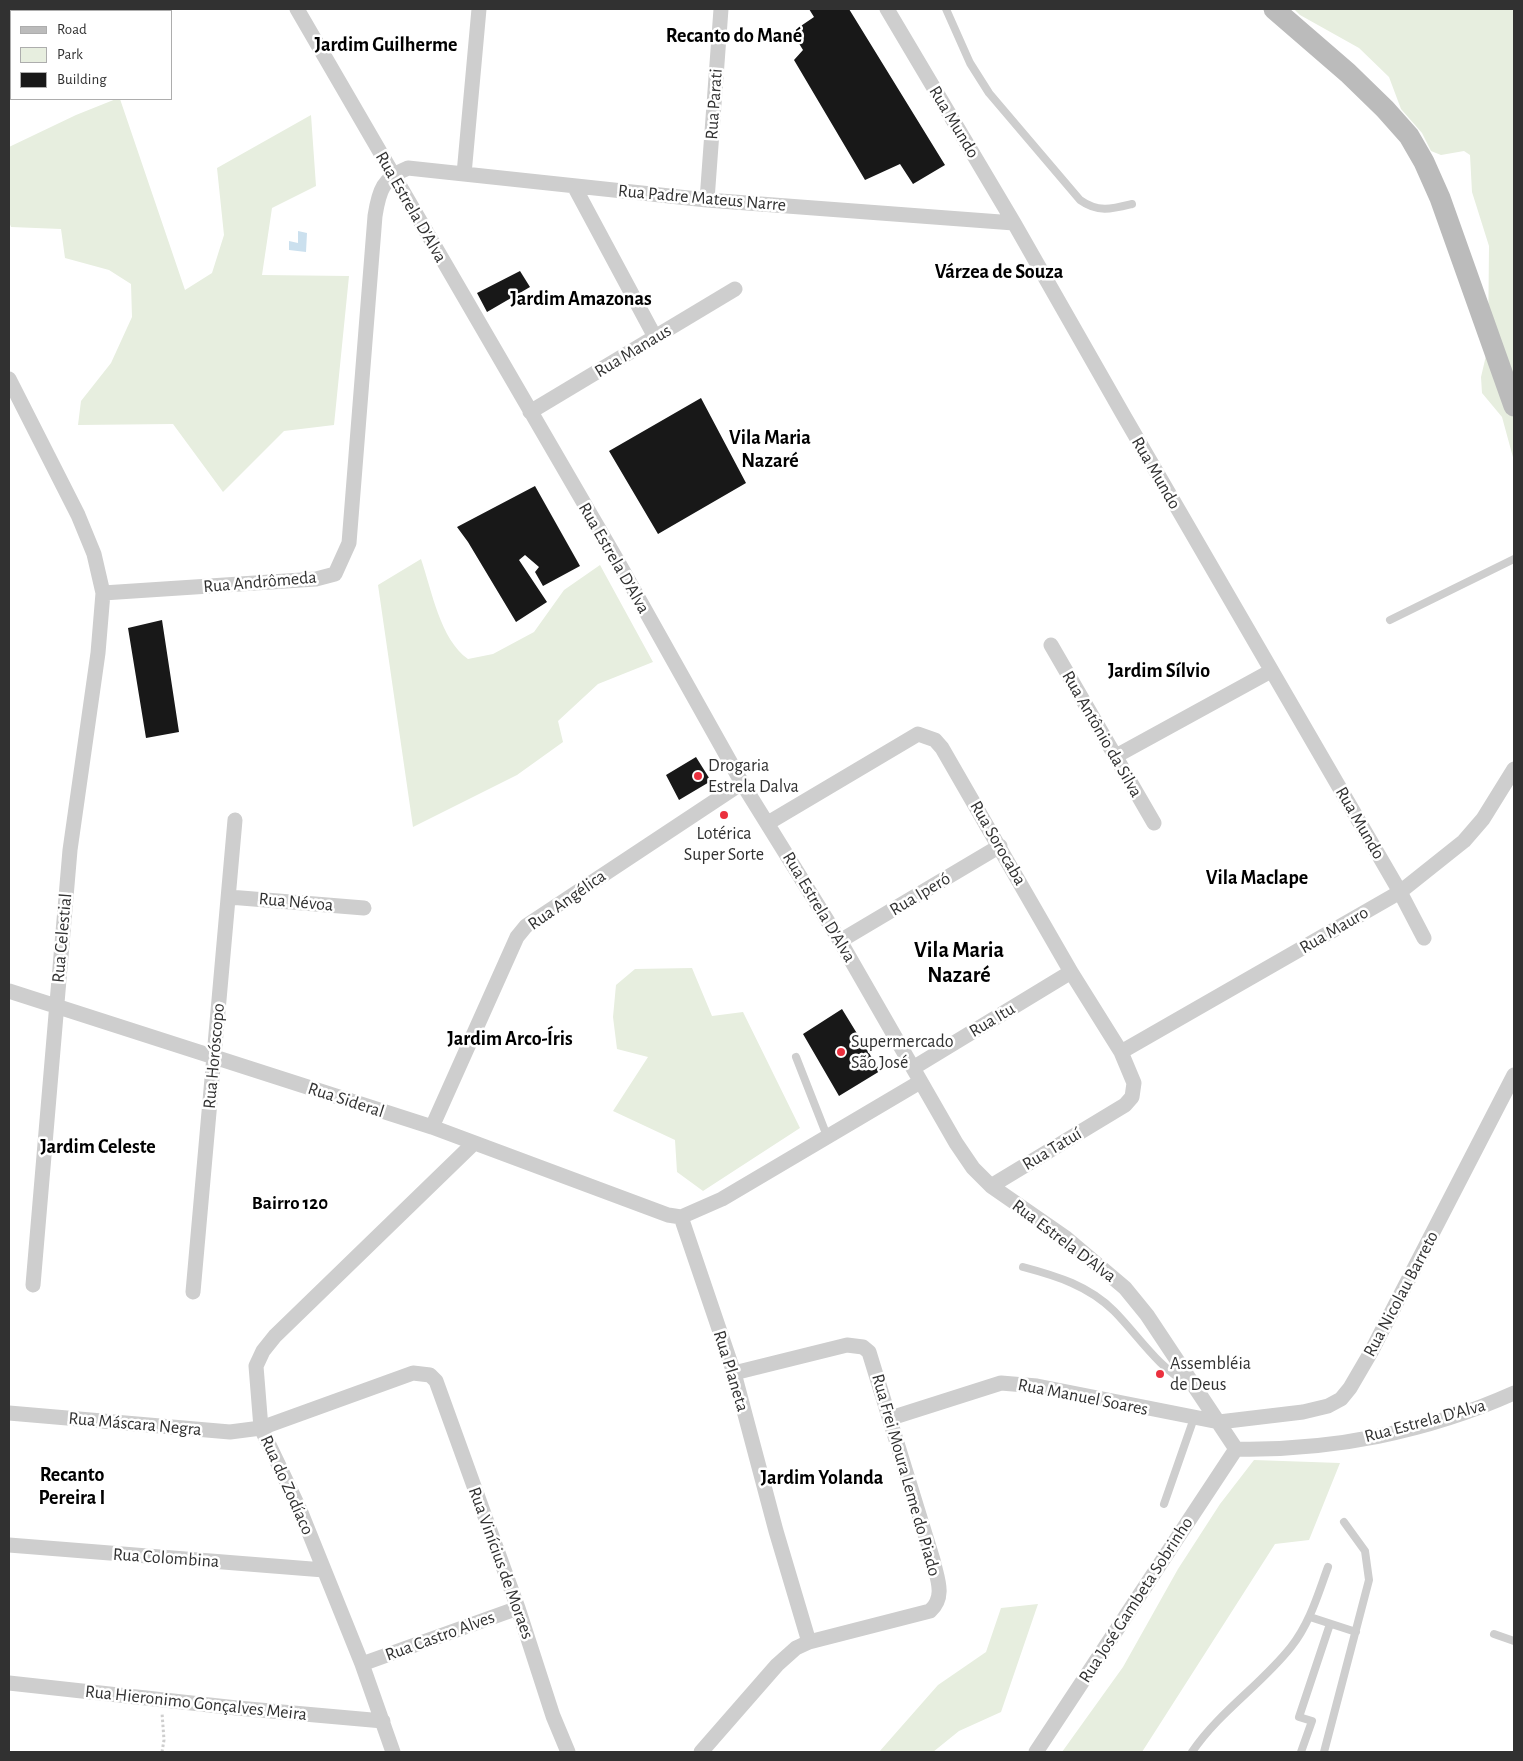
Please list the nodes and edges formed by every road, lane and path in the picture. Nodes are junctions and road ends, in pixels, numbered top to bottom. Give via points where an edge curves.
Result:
1 (297, 9) edge
2 (479, 9) edge
3 (720, 9) edge
4 (887, 9) edge
5 (946, 9) edge
6 (1274, 9) edge
7 (392, 174) junction
8 (464, 174) junction
9 (574, 186) junction
10 (707, 200) junction
11 (1132, 204) dead end
12 (1014, 223) junction
13 (735, 289) dead end
14 (655, 337) junction
15 (9, 379) edge
16 (1514, 406) edge
17 (530, 412) junction
18 (1514, 559) edge
19 (103, 593) junction
20 (1390, 620) dead end
21 (1051, 645) dead end
22 (1271, 670) junction
23 (1116, 756) junction
24 (1514, 769) edge
25 (742, 783) junction
26 (235, 820) dead end
27 (768, 823) junction
28 (1154, 823) dead end
29 (1000, 846) junction
30 (1400, 892) junction
31 (228, 896) junction
32 (364, 908) dead end
33 (1424, 938) dead end
34 (840, 941) junction
35 (1071, 972) junction
36 (9, 991) edge
37 (56, 1007) junction
38 (1122, 1052) junction
39 (796, 1057) dead end
40 (214, 1058) junction
41 (913, 1068) junction
42 (1514, 1075) edge
43 (920, 1082) junction
44 (1113, 1112) joint
45 (432, 1127) junction
46 (827, 1136) junction
47 (474, 1143) junction
48 (991, 1186) junction
49 (681, 1217) junction
50 (1023, 1267) dead end
51 (33, 1284) dead end
52 (193, 1292) dead end
53 (734, 1373) junction
54 (430, 1375) joint
55 (1195, 1385) junction
56 (1514, 1393) edge
57 (9, 1413) edge
58 (891, 1418) junction
59 (1194, 1418) junction
60 (1219, 1422) junction
61 (261, 1428) junction
62 (1236, 1448) junction
63 (1164, 1504) dead end
64 (1344, 1522) dead end
65 (9, 1545) edge
66 (1328, 1567) dead end
67 (324, 1570) junction
68 (518, 1608) junction
69 (1310, 1617) junction
70 (1330, 1624) junction
71 (1356, 1632) junction
72 (1494, 1634) dead end
73 (1514, 1641) edge
74 (809, 1642) junction
75 (362, 1664) junction
76 (9, 1683) edge
77 (162, 1700) junction
78 (383, 1721) junction
79 (162, 1752) edge
80 (393, 1752) edge
81 (568, 1752) edge
82 (701, 1752) edge
83 (1036, 1752) edge
84 (1192, 1752) edge
85 (1301, 1752) edge
86 (1324, 1752) edge

1 - 7 street, Rua Estrela D'Alva
2 - 8 street
3 - 10 street, Rua Parati
4 - 12 street, Rua Mundo
5 - 11 lane via 970,63 989,93 1080,200 1100,210
6 - 16 street via 1360,85 1409,136 1440,198
7 - 8 street, Rua Padre Mateus Narre via 408,168
7 - 17 street, Rua Estrela D'Alva
7 - 19 street, Rua Andrômeda via 377,202 352,525 349,543 335,574 316,579
8 - 9 street, Rua Padre Mateus Narre
9 - 10 street, Rua Padre Mateus Narre
9 - 14 street
10 - 12 street, Rua Padre Mateus Narre
12 - 22 street, Rua Mundo
13 - 14 street, Rua Manaus
14 - 17 street, Rua Manaus
15 - 19 street via 78,514 94,554
17 - 25 street, Rua Estrela D'Alva
18 - 20 lane
19 - 37 street, Rua Celestial via 98,653 70,850
21 - 23 street, Rua Antônio da Silva
22 - 23 street
22 - 30 street, Rua Mundo
23 - 28 street, Rua Antônio da Silva
24 - 30 street, Rua Mauro via 1483,819
25 - 27 street, Rua Estrela D'Alva
25 - 45 street, Rua Angélica via 526,926 517,937
26 - 31 street, Rua Horóscopo
27 - 29 street, Rua Sorocaba via 918,734 935,740 942,748
27 - 34 street, Rua Estrela D'Alva
29 - 34 street, Rua Iperó
29 - 35 street, Rua Sorocaba
30 - 33 street, Rua Mundo
30 - 38 street, Rua Mauro
31 - 32 street, Rua Névoa
31 - 40 street, Rua Horóscopo
34 - 41 street, Rua Estrela D'Alva
35 - 38 street, Rua Sorocaba
35 - 41 street, Rua Itu
36 - 37 street, Rua Sideral
37 - 40 street, Rua Sideral
37 - 51 street, Rua Celestial
38 - 44 street, Rua Sorocaba via 1134,1090 1126,1104
39 - 46 lane
40 - 45 street, Rua Sideral
40 - 52 street, Rua Horóscopo
41 - 43 street, Rua Estrela D'Alva
42 - 60 street, Rua Nicolau Barreto via 1371,1352 1341,1399 1303,1412
43 - 46 street
43 - 48 street, Rua Estrela D'Alva via 973,1168
44 - 48 street, Rua Tatuí
45 - 47 street, Rua Sideral
46 - 49 street via 722,1199
47 - 49 street, Rua Sideral
47 - 61 street, Rua do Zodíaco via 263,1351 256,1366
48 - 55 street, Rua Estrela D'Alva via 1066,1238 1125,1288
49 - 53 street, Rua Planeta
50 - 55 lane via 1072,1282 1088,1291 1114,1311 1173,1374
53 - 58 street, Rua Frei Moura Leme do Piado via 847,1345 863,1347 873,1361
53 - 74 street, Rua Planeta
54 - 61 street, Rua Máscara Negra via 413,1372
54 - 68 street, Rua Vinícius de Moraes via 436,1382
55 - 60 street, Rua Estrela D'Alva
56 - 62 street, Rua Estrela D'Alva via 1488,1405 1418,1427 1339,1443 1289,1449
57 - 61 street, Rua Máscara Negra via 230,1432
58 - 59 street, Rua Manuel Soares via 1001,1383 1018,1383
58 - 74 street, Rua Frei Moura Leme do Piado via 933,1560 939,1601 930,1611 911,1618
59 - 60 street, Rua Manuel Soares
59 - 63 lane
60 - 62 street, Rua Estrela D'Alva
61 - 67 street, Rua do Zodíaco
62 - 83 street, Rua José Gambeta Sobrinho
64 - 71 lane via 1365,1552 1368,1566 1369,1580
65 - 67 street, Rua Colombina
66 - 69 lane
67 - 75 street, Rua do Zodíaco
68 - 75 street, Rua Castro Alves
68 - 81 street, Rua Vinícius de Moraes
69 - 70 lane
69 - 84 lane via 1278,1663 1225,1711
70 - 71 lane
70 - 85 lane via 1299,1717 1312,1721
71 - 86 lane
72 - 73 lane
74 - 82 street via 796,1648 777,1665
75 - 78 street, Rua do Zodíaco
76 - 77 street, Rua Hieronimo Gonçalves Meira
77 - 78 street, Rua Hieronimo Gonçalves Meira
77 - 79 path
78 - 80 street, Rua do Zodíaco

